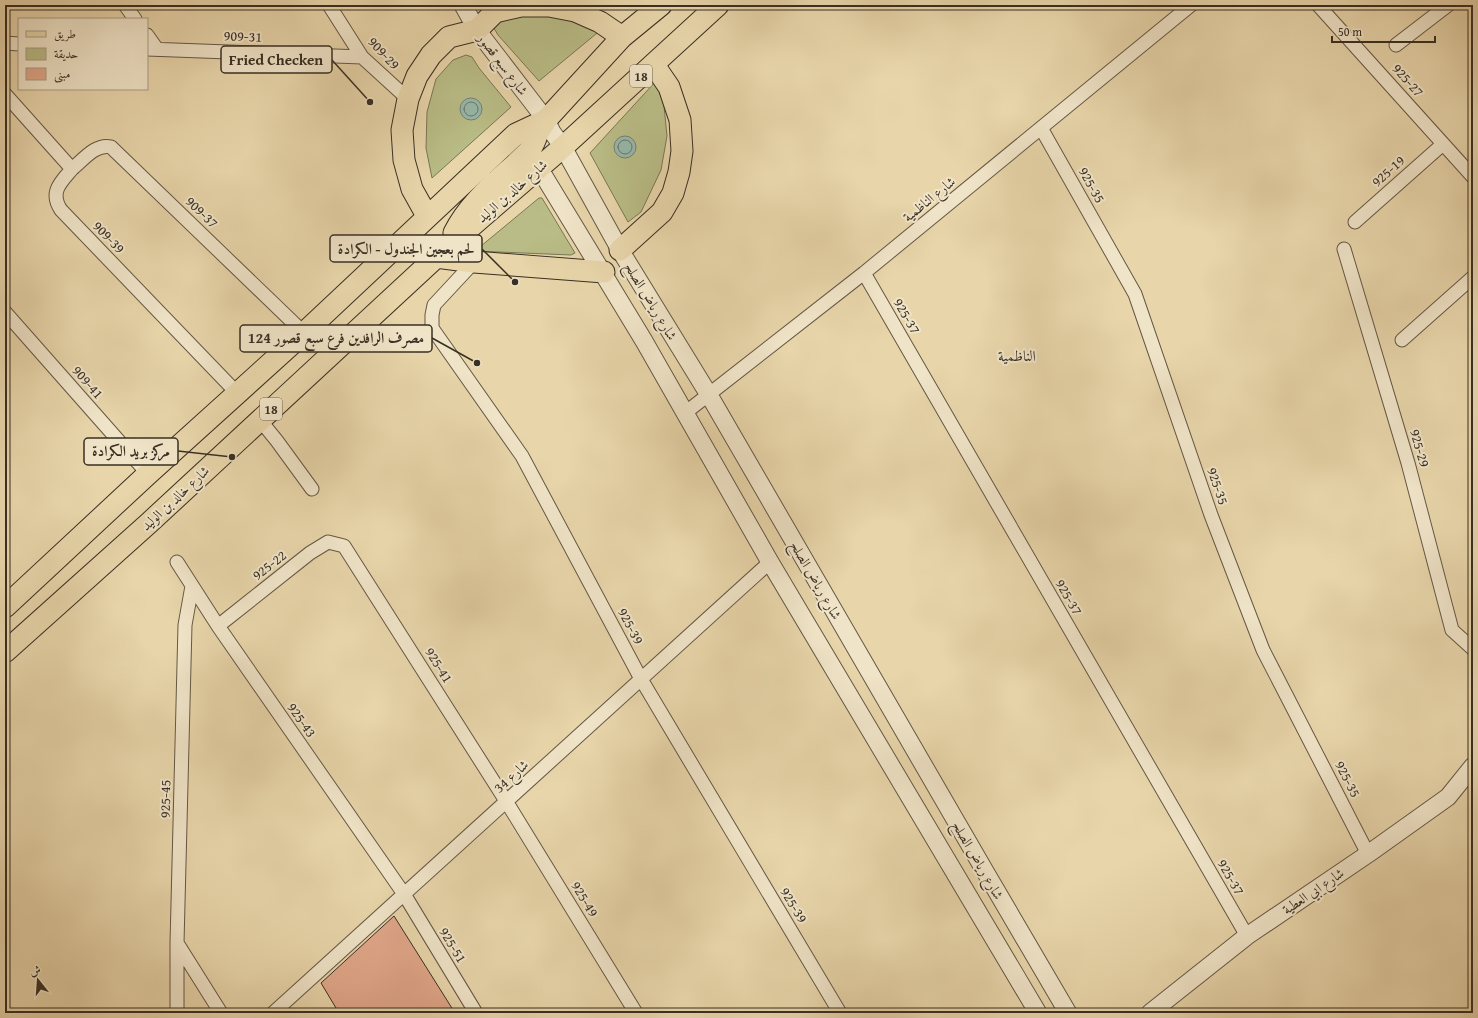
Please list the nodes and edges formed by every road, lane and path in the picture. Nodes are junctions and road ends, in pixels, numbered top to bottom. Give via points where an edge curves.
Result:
1 (124, 5) edge
2 (329, 5) edge
3 (463, 5) edge
4 (661, 5) edge
5 (718, 5) edge
6 (1191, 5) edge
7 (1318, 5) edge
8 (1448, 5) edge
9 (134, 18) edge
10 (477, 30) junction
11 (622, 37) junction
12 (148, 38) edge
13 (5, 43) edge
14 (18, 44) edge
15 (1396, 45) dead end
16 (152, 49) edge
17 (362, 57) junction
18 (654, 65) junction
19 (5, 94) edge
20 (408, 99) junction
21 (1041, 128) junction
22 (554, 133) junction
23 (1443, 144) junction
24 (494, 154) junction
25 (511, 167) junction
26 (539, 168) junction
27 (72, 169) junction
28 (1473, 177) edge
29 (428, 216) junction
30 (1355, 222) dead end
31 (1344, 249) dead end
32 (620, 250) junction
33 (441, 253) junction
34 (474, 262) junction
35 (604, 272) junction
36 (864, 272) junction
37 (1473, 277) edge
38 (5, 312) edge
39 (304, 333) junction
40 (1402, 340) dead end
41 (237, 393) junction
42 (709, 395) junction
43 (685, 413) junction
44 (260, 420) junction
45 (148, 474) junction
46 (312, 489) dead end
47 (344, 546) joint
48 (177, 562) dead end
49 (770, 562) junction
50 (192, 586) junction
51 (5, 607) edge
52 (218, 626) junction
53 (1473, 648) edge
54 (5, 652) edge
55 (641, 679) junction
56 (1473, 766) edge
57 (506, 801) junction
58 (1368, 854) junction
59 (986, 873) junction
60 (964, 889) junction
61 (404, 894) junction
62 (1247, 936) junction
63 (177, 943) junction
64 (178, 1013) edge
65 (221, 1013) edge
66 (273, 1013) edge
67 (476, 1013) edge
68 (636, 1013) edge
69 (840, 1013) edge
70 (1038, 1013) edge
71 (1068, 1013) edge
72 (1150, 1013) edge

1 - 9 street
2 - 17 street, 909-29
3 - 10 street, شارع سبع قصور
4 - 11 main road
5 - 18 main road, شارع خالد بن الوليد / 18
6 - 21 street, شارع الناظمية
7 - 23 street, 925-27
8 - 15 street
10 - 11 main road via 495,12 521,6 549,6 575,11 600,22
10 - 20 main road via 449,37 431,55
10 - 22 street, شارع سبع قصور
11 - 22 main road via 612,59 574,101
12 - 16 street
13 - 14 street
16 - 17 street, 909-31
17 - 20 street, 909-29
18 - 22 main road, شارع خالد بن الوليد / 18
18 - 32 main road via 669,87 680,120 682,151 679,172 673,192 662,212
19 - 27 street
20 - 29 main road via 402,130 404,160 412,189
21 - 36 street, شارع الناظمية
21 - 58 street, 925-35 via 1134,294 1211,515 1263,650
22 - 24 main road, شارع خالد بن الوليد / 18 via 516,134
22 - 25 main road via 539,132 535,144
22 - 26 main road, شارع خالد بن الوليد / 18
22 - 32 street, شارع رياض الصلح
23 - 28 street, 925-27
23 - 30 street, 925-19
24 - 25 main road via 505,150 510,152 514,157
24 - 29 main road, شارع خالد بن الوليد / 18
25 - 33 main road via 472,205
26 - 33 main road, شارع خالد بن الوليد / 18
26 - 35 street, شارع رياض الصلح
27 - 39 street, 909-37 via 100,146 111,147
27 - 41 street, 909-39 via 56,189 56,201 60,210
29 - 39 main road, شارع خالد بن الوليد / 18
31 - 53 street, 925-29 via 1408,463 1452,630
32 - 42 street, شارع رياض الصلح
33 - 34 main road
33 - 44 main road, شارع خالد بن الوليد / 18
34 - 35 main road
34 - 55 street, 925-39 via 434,305 432,328 522,456
35 - 43 street, شارع رياض الصلح
36 - 42 street, شارع الناظمية
36 - 62 street, 925-37
37 - 40 street
38 - 45 street, 909-41
39 - 41 main road, شارع خالد بن الوليد / 18
41 - 45 main road, شارع خالد بن الوليد / 18
42 - 43 street, شارع الناظمية
42 - 59 street, شارع رياض الصلح
43 - 49 street, شارع رياض الصلح
44 - 46 street
44 - 54 main road, شارع خالد بن الوليد / 18
45 - 51 main road, شارع خالد بن الوليد / 18
47 - 52 street, 925-22 via 328,542
47 - 57 street, 925-41
48 - 50 street, 925-43
49 - 55 street, شارع 34
49 - 60 street, شارع رياض الصلح
50 - 52 street, 925-43
50 - 63 street, 925-45 via 185,625
52 - 61 street, 925-43
55 - 57 street, شارع 34
55 - 69 street, 925-39
56 - 58 street, شارع ابي العطية via 1448,797
57 - 61 street, شارع 34
57 - 68 street, 925-49
58 - 62 street, شارع ابي العطية
59 - 60 street via 978,885
59 - 71 street, شارع رياض الصلح
60 - 70 street, شارع رياض الصلح
61 - 66 street, شارع 34
61 - 67 street, 925-51
62 - 72 street, شارع ابي العطية
63 - 64 street, 925-45
63 - 65 street

